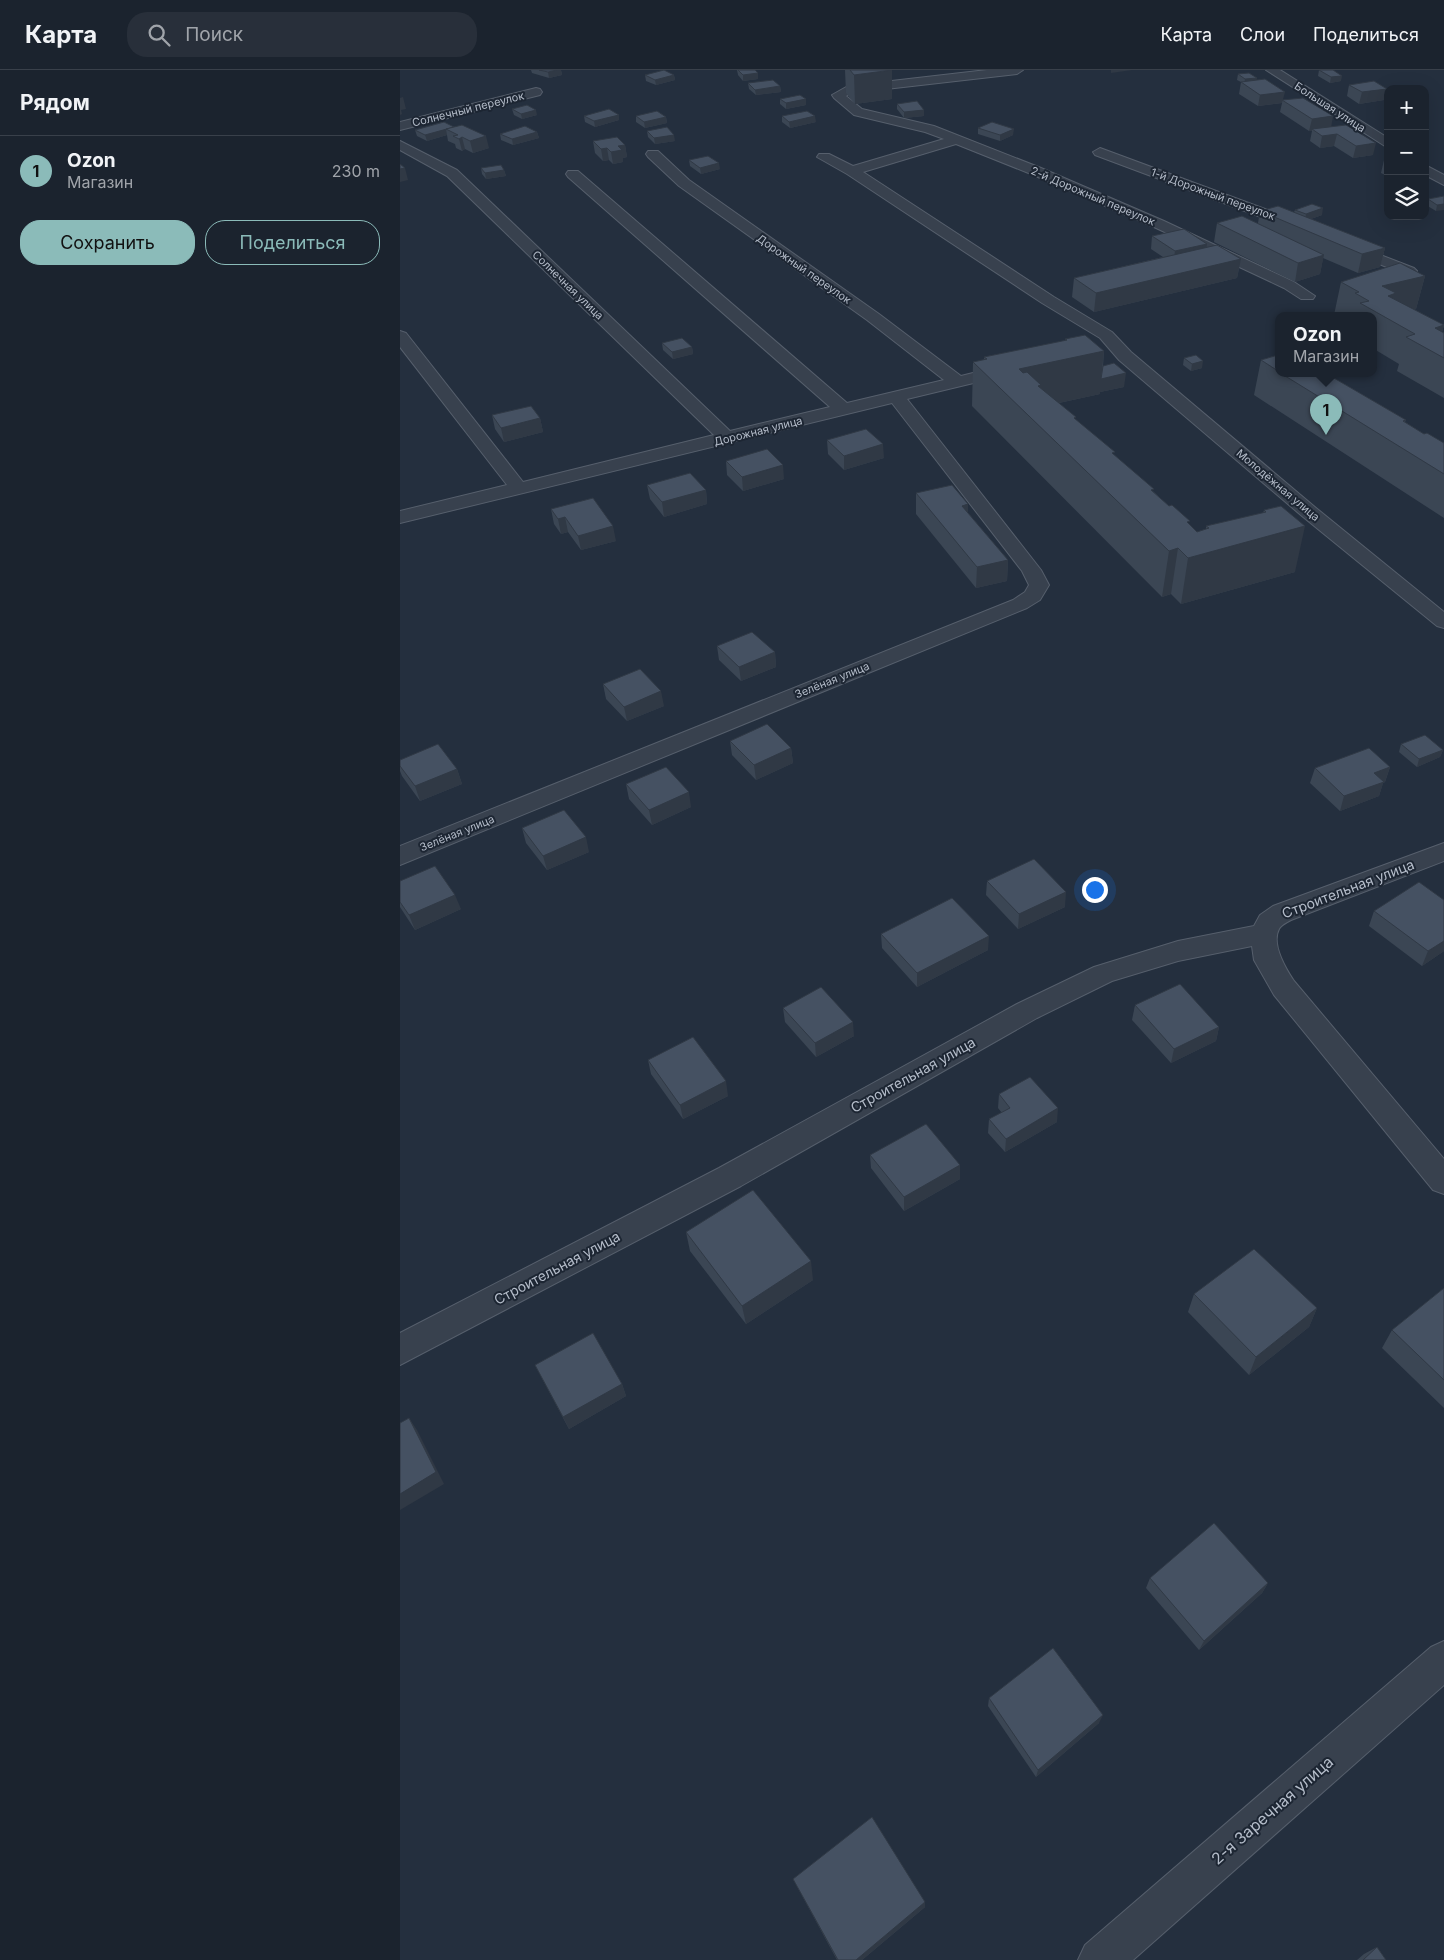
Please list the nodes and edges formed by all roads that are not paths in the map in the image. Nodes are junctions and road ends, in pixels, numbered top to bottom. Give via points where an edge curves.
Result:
1 (1016, 70) edge
2 (1272, 70) edge
3 (536, 92) dead end
4 (400, 126) edge
5 (956, 140) junction
6 (1384, 141) edge
7 (400, 145) edge
8 (1100, 152) dead end
9 (653, 154) dead end
10 (824, 157) dead end
11 (852, 171) junction
12 (1429, 171) edge
13 (573, 174) dead end
14 (1444, 181) edge
15 (1311, 231) edge
16 (1338, 242) edge
17 (1226, 256) junction
18 (1207, 261) edge
19 (1409, 271) edge
20 (1066, 296) dead end
21 (1307, 296) dead end
22 (1048, 300) junction
23 (400, 336) edge
24 (1115, 345) junction
25 (1096, 349) edge
26 (1022, 366) edge
27 (957, 381) junction
28 (896, 396) junction
29 (844, 410) junction
30 (727, 438) junction
31 (520, 489) junction
32 (400, 517) edge
33 (1444, 622) edge
34 (1444, 852) edge
35 (400, 856) edge
36 (1264, 934) junction
37 (1444, 1181) edge
38 (400, 1350) edge
39 (1444, 1660) edge
40 (1117, 1954) edge

1 - 5 street, 2-й Дорожный переулок via 857,88 838,95 858,112 929,129
2 - 6 street, Большая улица
3 - 4 street, Солнечный переулок
5 - 11 street
5 - 17 street, 2-й Дорожный переулок via 1036,171
7 - 30 street, Солнечная улица via 452,173
8 - 15 street, 1-й Дорожный переулок
9 - 27 street, Дорожный переулок via 684,183
10 - 11 street, Молодёжная улица
11 - 22 street, Молодёжная улица
12 - 14 street
13 - 29 street
16 - 19 street
17 - 18 street
17 - 21 street, 2-й Дорожный переулок
20 - 22 street
22 - 24 street, Молодёжная улица via 1106,335
23 - 31 street
24 - 25 street
24 - 33 street, Молодёжная улица via 1309,512
26 - 27 street, Дорожная улица
27 - 28 street, Дорожная улица
28 - 29 street, Дорожная улица
28 - 35 street, Зелёная улица via 1031,570 1038,585 1033,596
29 - 30 street, Дорожная улица
30 - 31 street, Дорожная улица
31 - 32 street, Дорожная улица
34 - 36 street, Строительная улица via 1282,913 1268,922
36 - 37 street via 1267,960 1284,988
36 - 38 street, Строительная улица via 1178,951 1095,978 1027,1011 730,1177
39 - 40 street, 2-я Заречная улица

